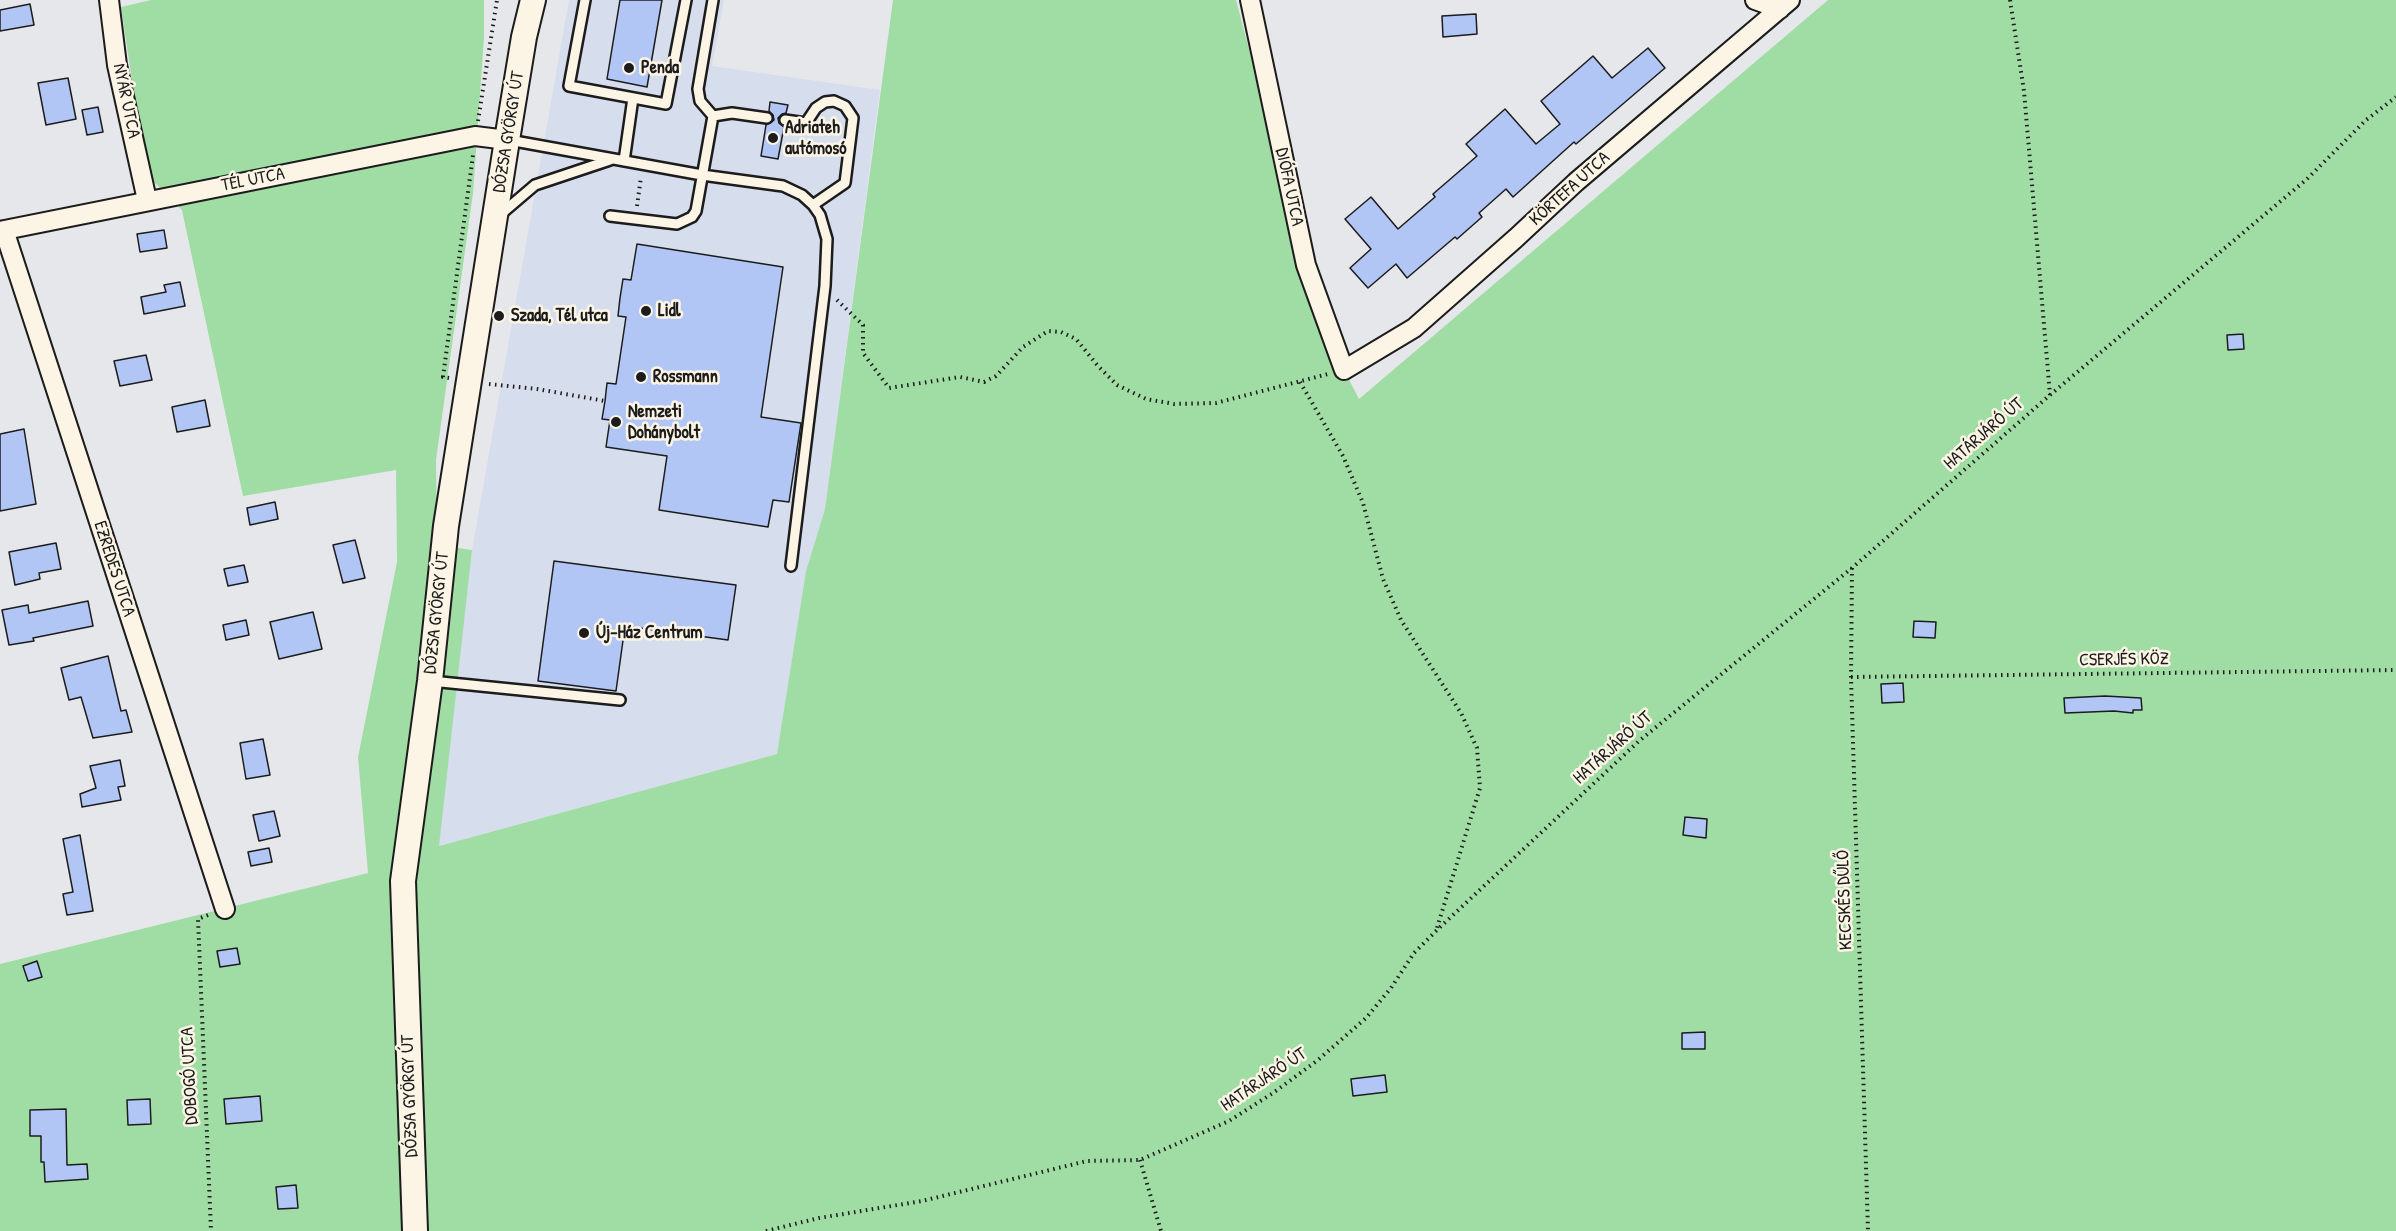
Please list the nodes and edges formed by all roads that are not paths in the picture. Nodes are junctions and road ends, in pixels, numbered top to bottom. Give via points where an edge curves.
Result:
1 (109, 0) edge
2 (533, 0) edge
3 (585, 0) edge
4 (686, 0) edge
5 (713, 0) edge
6 (1250, 0) edge
7 (1755, 0) edge
8 (1785, 5) edge
9 (633, 98) junction
10 (713, 116) junction
11 (768, 118) dead end
12 (785, 120) dead end
13 (507, 140) junction
14 (612, 160) junction
15 (624, 161) junction
16 (702, 175) junction
17 (147, 200) junction
18 (813, 205) junction
19 (610, 216) dead end
20 (495, 220) junction
21 (2, 230) edge
22 (1344, 370) joint
23 (791, 566) dead end
24 (430, 681) junction
25 (620, 700) dead end
26 (225, 909) dead end
27 (415, 1231) edge

1 - 17 street, NYÁR UTCA via 117,65
2 - 13 main road, DÓZSA GYÖRGY ÚT
3 - 9 lane via 569,86
4 - 9 lane via 666,104
5 - 10 lane via 698,89 700,101
6 - 22 street, DIÓFA UTCA via 1306,265
7 - 8 street
8 - 22 street, KÖRTEFA UTCA via 1576,182 1414,328
9 - 15 lane
10 - 11 lane via 732,113
10 - 16 lane
12 - 18 lane via 806,123 825,102 839,102 850,112 854,126 845,183
13 - 14 lane
13 - 17 street, TÉL UTCA via 476,136
13 - 20 main road, DÓZSA GYÖRGY ÚT
14 - 15 lane
14 - 20 lane via 535,185
15 - 16 lane
16 - 18 lane via 783,186
16 - 19 lane via 696,211 688,220 677,224
17 - 21 street, TÉL UTCA
18 - 23 lane via 825,226 827,239
20 - 24 main road, DÓZSA GYÖRGY ÚT via 446,526
21 - 26 street, EZREDES UTCA
24 - 25 lane
24 - 27 main road, DÓZSA GYÖRGY ÚT via 403,881

